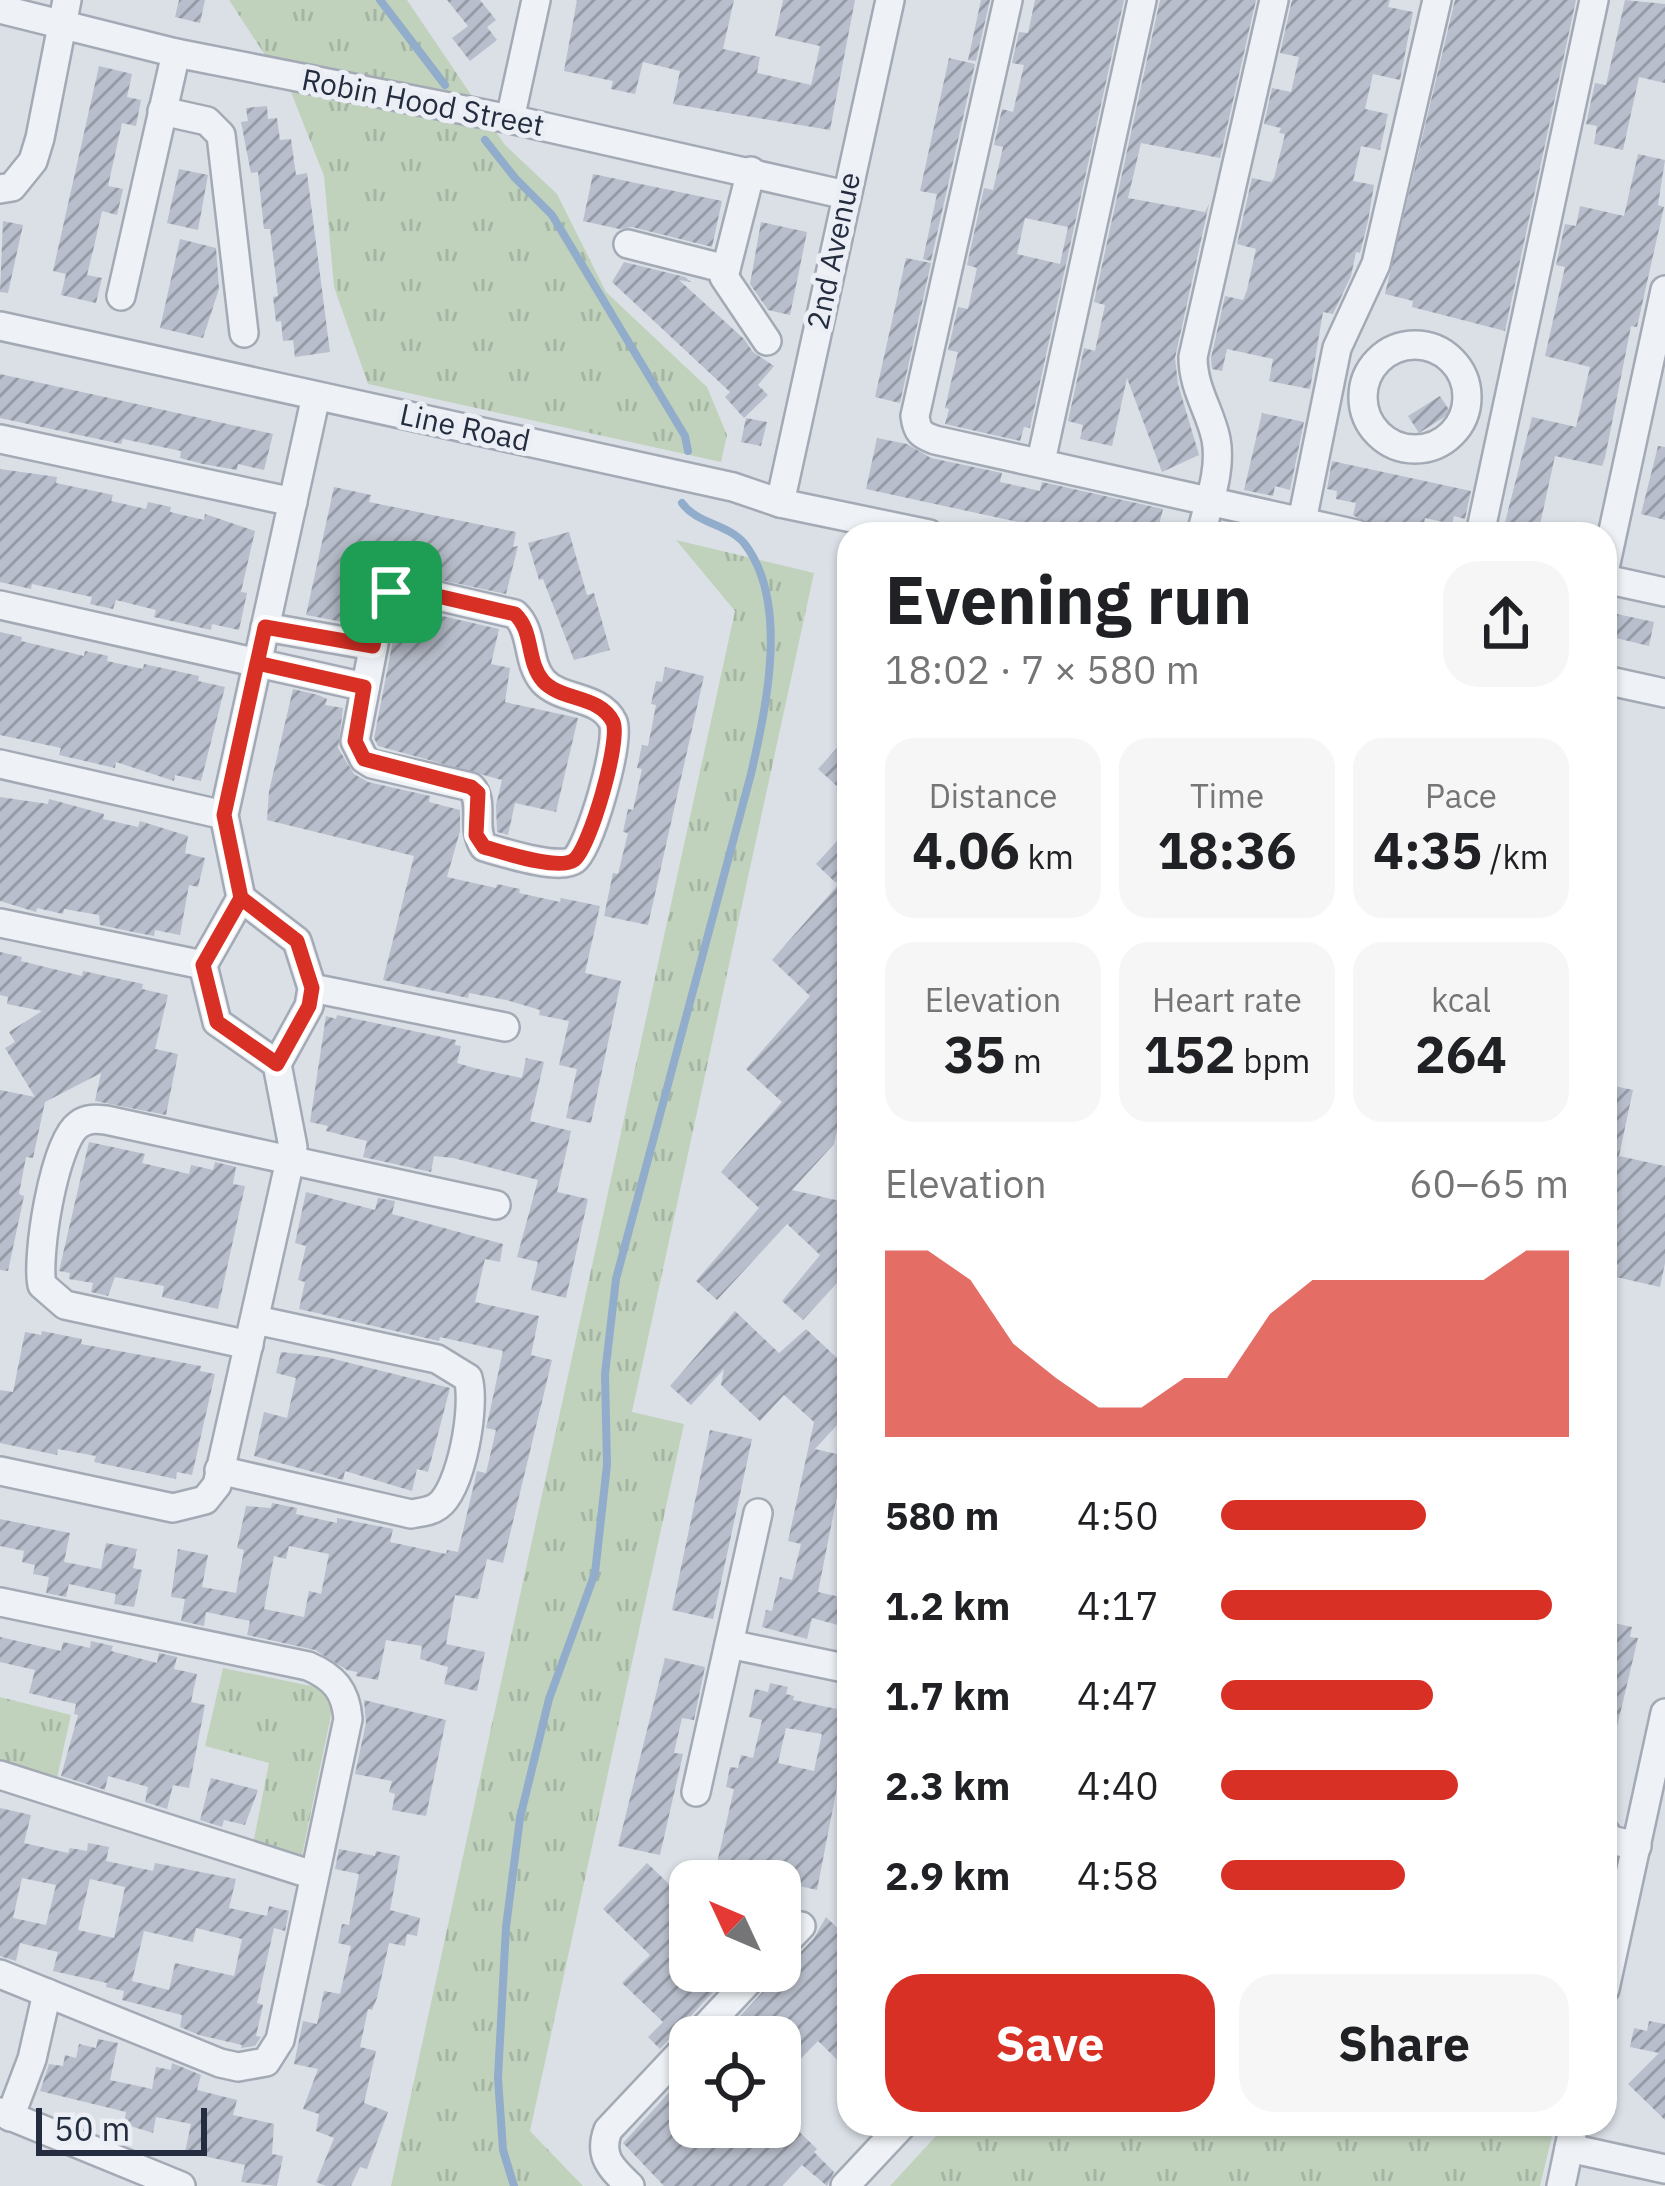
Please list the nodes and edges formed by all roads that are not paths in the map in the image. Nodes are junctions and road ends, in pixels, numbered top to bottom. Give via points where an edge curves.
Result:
1 (536, 0) edge
2 (890, 0) edge
3 (1008, 0) edge
4 (1142, 0) edge
5 (1274, 0) edge
6 (1437, 0) edge
7 (1594, 0) edge
8 (0, 9) edge
9 (65, 12) edge
10 (176, 53) junction
11 (162, 111) junction
12 (510, 119) junction
13 (751, 171) junction
14 (0, 189) edge
15 (846, 195) junction
16 (628, 244) dead end
17 (726, 268) junction
18 (1665, 290) edge
19 (121, 296) dead end
20 (0, 326) edge
21 (244, 333) dead end
22 (767, 341) dead end
23 (1330, 384) junction
24 (1363, 393) junction
25 (316, 396) junction
26 (1467, 405) junction
27 (1505, 418) junction
28 (0, 439) edge
29 (1042, 461) junction
30 (1209, 500) junction
31 (293, 502) junction
32 (780, 502) junction
33 (1302, 521) junction
34 (873, 522) edge
35 (1204, 522) edge
36 (1306, 522) edge
37 (1483, 522) edge
38 (1615, 522) edge
39 (1617, 582) edge
40 (1665, 592) edge
41 (0, 605) edge
42 (265, 627) junction
43 (373, 646) junction
44 (257, 663) junction
45 (1617, 683) edge
46 (364, 687) junction
47 (1665, 693) edge
48 (0, 764) edge
49 (224, 815) junction
50 (241, 898) junction
51 (0, 923) edge
52 (203, 965) junction
53 (312, 988) junction
54 (505, 1027) dead end
55 (277, 1064) junction
56 (291, 1159) junction
57 (496, 1205) dead end
58 (253, 1332) junction
59 (220, 1470) junction
60 (0, 1472) edge
61 (758, 1513) dead end
62 (0, 1602) edge
63 (729, 1644) junction
64 (837, 1667) edge
65 (1665, 1713) edge
66 (0, 1775) edge
67 (696, 1792) dead end
68 (1617, 1844) edge
69 (1635, 1854) junction
70 (1617, 1856) edge
71 (313, 1875) junction
72 (1617, 1935) edge
73 (0, 1974) edge
74 (738, 1992) edge
75 (47, 1993) junction
76 (716, 2016) edge
77 (669, 2065) edge
78 (5, 2115) edge
79 (892, 2136) edge
80 (1572, 2136) edge
81 (1665, 2169) edge
82 (181, 2186) edge
83 (630, 2186) edge
84 (845, 2186) edge
85 (1561, 2186) edge

1 - 12 street
2 - 15 street, 2nd Avenue
3 - 29 street via 915,416 922,435
4 - 29 street
5 - 30 street via 1193,357 1218,446
6 - 23 street via 1376,264 1337,348
7 - 27 street
8 - 9 street, Robin Hood Street
9 - 10 street, Robin Hood Street
9 - 14 street via 33,161 12,187
10 - 11 street
10 - 12 street, Robin Hood Street
11 - 19 street
11 - 21 street via 207,121 221,135
12 - 13 street, Robin Hood Street
13 - 15 street, Robin Hood Street
13 - 17 street
15 - 32 street, 2nd Avenue
16 - 17 street
17 - 22 street via 724,278
18 - 38 street
20 - 25 street, Line Road
23 - 24 street
23 - 33 street
24 - 26 street via 1374,431 1403,448 1450,435
24 - 26 street via 1384,354 1418,344 1450,357 1467,387
25 - 31 street
25 - 32 street, Line Road
26 - 27 street
27 - 37 street
28 - 31 street
29 - 30 street
30 - 33 street
30 - 35 street
31 - 42 street
32 - 34 street, Line Road
33 - 36 street
39 - 40 street
41 - 44 street
42 - 43 street
42 - 44 street
43 - 46 street
43 - 46 street via 385,599 403,588 524,622 542,680 612,720 616,741 574,860 562,865 484,847 471,787 364,759 355,741
44 - 46 street
44 - 49 street
45 - 47 street
48 - 49 street
49 - 50 street
50 - 52 street
50 - 53 street via 297,941
51 - 52 street
52 - 55 street via 217,1022
53 - 54 street
53 - 55 street
55 - 56 street
56 - 57 street
56 - 58 street
56 - 58 street via 91,1119 69,1135 47,1213 40,1277 65,1305
58 - 59 street
58 - 59 street via 437,1359 468,1378 467,1427 448,1496 426,1512
59 - 60 street via 205,1500 172,1508
61 - 63 street
62 - 71 street via 326,1674 343,1694 348,1719
63 - 64 street
63 - 67 street
65 - 69 street
66 - 71 street
68 - 69 street
69 - 70 street
69 - 72 street
71 - 75 street via 280,2041 256,2066 220,2063
73 - 75 street
74 - 76 street
75 - 78 street via 32,2060
77 - 83 street via 602,2146
78 - 82 street
79 - 84 street
80 - 81 street
80 - 85 street

